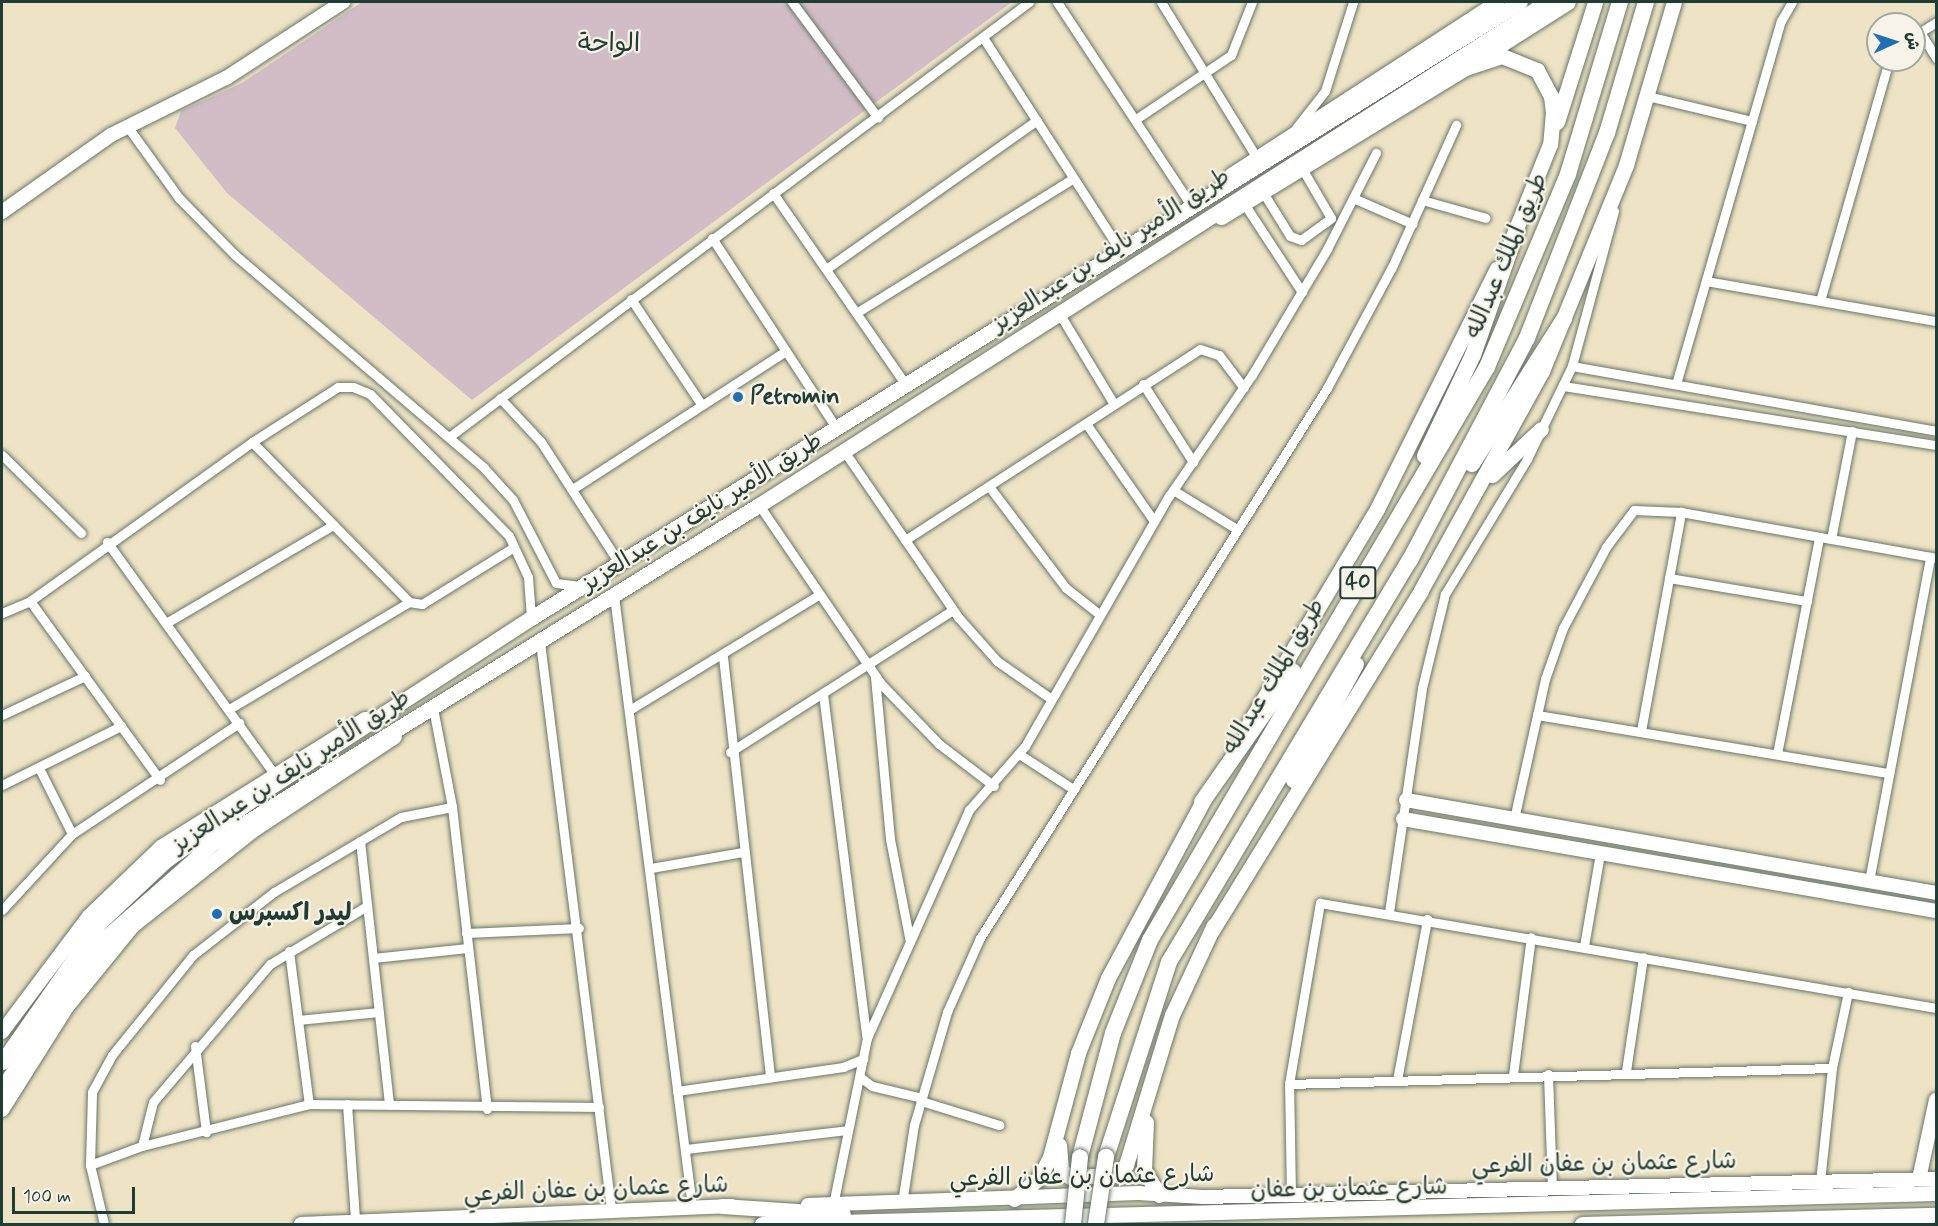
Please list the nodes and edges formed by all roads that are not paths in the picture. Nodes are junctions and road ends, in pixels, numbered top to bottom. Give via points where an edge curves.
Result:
1 (343, 2) edge
2 (792, 2) edge
3 (1029, 2) edge
4 (1057, 2) edge
5 (1161, 2) edge
6 (1252, 2) edge
7 (1353, 2) edge
8 (1497, 2) edge
9 (1520, 2) edge
10 (1547, 2) edge
11 (1568, 2) edge
12 (1595, 2) edge
13 (1620, 2) edge
14 (1646, 2) edge
15 (1792, 2) edge
16 (1674, 4) edge
17 (1479, 36) junction
18 (984, 39) junction
19 (1926, 45) edge
20 (1936, 58) edge
21 (1465, 68) junction
22 (1208, 72) junction
23 (1886, 72) edge
24 (1647, 96) junction
25 (878, 118) junction
26 (1136, 119) junction
27 (1037, 120) junction
28 (1752, 121) junction
29 (1456, 125) dead end
30 (127, 126) junction
31 (1294, 130) junction
32 (1550, 144) junction
33 (1376, 153) dead end
34 (1255, 154) junction
35 (1626, 165) junction
36 (1303, 170) junction
37 (1074, 178) junction
38 (773, 194) junction
39 (1264, 194) junction
40 (1206, 198) junction
41 (1353, 198) junction
42 (1422, 200) junction
43 (1245, 205) junction
44 (1192, 207) junction
45 (2, 212) edge
46 (1486, 218) dead end
47 (1413, 224) junction
48 (1517, 230) junction
49 (712, 238) junction
50 (1162, 248) junction
51 (1120, 250) junction
52 (826, 269) junction
53 (1706, 281) junction
54 (1302, 292) junction
55 (631, 299) junction
56 (1820, 301) junction
57 (856, 313) junction
58 (1059, 313) junction
59 (1564, 319) junction
60 (1936, 321) edge
61 (786, 351) junction
62 (1572, 366) junction
63 (1143, 384) junction
64 (1676, 384) junction
65 (906, 385) junction
66 (1563, 386) junction
67 (1244, 388) junction
68 (500, 398) junction
69 (700, 404) junction
70 (1114, 404) junction
71 (1087, 425) junction
72 (837, 429) junction
73 (1541, 429) junction
74 (1852, 431) junction
75 (1936, 431) edge
76 (449, 437) junction
77 (252, 442) junction
78 (1936, 445) edge
79 (844, 451) junction
80 (2, 455) edge
81 (1193, 462) junction
82 (574, 488) junction
83 (991, 489) junction
84 (1173, 490) junction
85 (1471, 500) junction
86 (759, 505) junction
87 (1681, 512) junction
88 (1154, 521) junction
89 (333, 525) junction
90 (1234, 528) junction
91 (81, 533) dead end
92 (1819, 537) junction
93 (1831, 539) junction
94 (905, 540) junction
95 (107, 542) junction
96 (1384, 542) junction
97 (514, 547) junction
98 (1933, 557) edge
99 (1410, 560) junction
100 (619, 562) junction
101 (1669, 578) junction
102 (582, 586) junction
103 (614, 596) junction
104 (817, 596) junction
105 (30, 601) junction
106 (1807, 601) junction
107 (410, 602) junction
108 (953, 610) junction
109 (2, 613) edge
110 (1099, 614) junction
111 (531, 618) junction
112 (166, 623) junction
113 (540, 642) junction
114 (723, 657) junction
115 (871, 670) junction
116 (85, 676) junction
117 (423, 689) junction
118 (823, 694) junction
119 (1050, 699) junction
120 (433, 708) junction
121 (229, 709) junction
122 (631, 709) junction
123 (2, 715) edge
124 (1537, 715) junction
125 (239, 723) junction
126 (121, 726) junction
127 (1641, 731) junction
128 (730, 752) junction
129 (1019, 754) junction
130 (1778, 754) junction
131 (39, 768) junction
132 (273, 772) junction
133 (1889, 773) junction
134 (160, 780) junction
135 (2, 785) edge
136 (994, 786) junction
137 (1073, 789) junction
138 (1406, 800) junction
139 (1202, 802) junction
140 (452, 807) junction
141 (1403, 819) junction
142 (1514, 819) junction
143 (72, 834) junction
144 (360, 841) junction
145 (742, 852) junction
146 (1600, 853) junction
147 (651, 868) junction
148 (1869, 881) junction
149 (1936, 893) edge
150 (367, 906) junction
151 (2, 910) edge
152 (1936, 911) edge
153 (1389, 912) junction
154 (1427, 919) junction
155 (579, 928) junction
156 (1211, 932) junction
157 (466, 933) junction
158 (1531, 937) junction
159 (910, 943) junction
160 (1584, 946) junction
161 (467, 948) junction
162 (289, 951) junction
163 (1643, 957) junction
164 (373, 958) junction
165 (1848, 992) junction
166 (1936, 1008) edge
167 (42, 1010) junction
168 (379, 1012) junction
169 (298, 1020) junction
170 (2, 1032) edge
171 (867, 1038) junction
172 (195, 1046) junction
173 (863, 1059) junction
174 (2, 1062) edge
175 (1832, 1068) junction
176 (1626, 1071) junction
177 (1548, 1074) junction
178 (1513, 1075) junction
179 (770, 1077) junction
180 (860, 1077) junction
181 (1397, 1080) junction
182 (1289, 1084) junction
183 (2, 1088) edge
184 (678, 1091) junction
185 (1148, 1095) junction
186 (922, 1099) junction
187 (1936, 1100) edge
188 (309, 1104) junction
189 (347, 1104) junction
190 (389, 1104) junction
191 (599, 1107) junction
192 (1063, 1108) junction
193 (487, 1109) junction
194 (2, 1110) edge
195 (999, 1125) dead end
196 (847, 1130) junction
197 (206, 1132) junction
198 (142, 1146) junction
199 (686, 1149) junction
200 (90, 1165) junction
201 (1936, 1179) edge
202 (1820, 1182) junction
203 (1667, 1186) junction
204 (1917, 1186) junction
205 (1552, 1188) junction
206 (1936, 1193) edge
207 (1291, 1194) junction
208 (1159, 1195) junction
209 (1014, 1199) junction
210 (902, 1203) junction
211 (833, 1205) junction
212 (722, 1206) junction
213 (692, 1207) junction
214 (1511, 1207) junction
215 (611, 1209) junction
216 (1913, 1215) junction
217 (1936, 1215) edge
218 (356, 1218) junction
219 (945, 1220) junction
220 (1685, 1223) edge
221 (104, 1224) edge
222 (301, 1224) edge
223 (762, 1224) edge
224 (1073, 1224) edge
225 (1096, 1224) edge
226 (1582, 1224) edge

1 - 30 main road via 226,78
2 - 25 street
3 - 18 street
4 - 26 street
5 - 22 street
6 - 22 street via 1231,56
7 - 31 street via 1325,91
8 - 31 main road
9 - 17 main road, طريق الأمير نايف بن عبدالعزيز
10 - 17 main road, طريق الأمير نايف بن عبدالعزيز
11 - 21 main road
12 - 32 main road
13 - 96 highway, طريق الملك عبدالله / 40 via 1568,174 1487,367
14 - 99 highway, طريق الملك عبدالله / 40 via 1607,133 1564,251 1527,338
15 - 28 street via 1781,21
16 - 24 main road
17 - 40 main road, طريق الأمير نايف بن عبدالعزيز
17 - 50 main road, طريق الأمير نايف بن عبدالعزيز
18 - 25 street
18 - 27 street
19 - 20 street
21 - 32 main road via 1502,56 1537,70 1551,96
21 - 36 main road
22 - 26 street
22 - 34 street
23 - 56 street
24 - 28 street
24 - 35 main road
25 - 38 street
26 - 44 street
27 - 37 street
27 - 52 street
28 - 53 street
29 - 42 street
30 - 45 main road
30 - 76 street via 179,198 235,255
31 - 34 main road
32 - 48 main road
33 - 41 street
34 - 40 main road
35 - 59 main road
35 - 62 street
36 - 39 main road
36 - 39 street via 1331,218 1301,240 1290,236
37 - 51 street
37 - 57 street
38 - 49 street
38 - 52 street
39 - 43 main road
40 - 44 main road, طريق الأمير نايف بن عبدالعزيز
41 - 47 street
41 - 54 street
42 - 46 street
42 - 47 street
43 - 50 main road
43 - 54 street
44 - 51 main road, طريق الأمير نايف بن عبدالعزيز
47 - 90 street via 1327,388
48 - 96 highway via 1473,355
48 - 139 main road via 1377,509
49 - 55 street
49 - 61 street
50 - 58 main road, طريق الأمير نايف بن عبدالعزيز
51 - 65 main road, طريق الأمير نايف بن عبدالعزيز
52 - 57 street
53 - 56 street
53 - 64 street
54 - 67 street
55 - 68 street
55 - 69 street
56 - 60 street
57 - 65 street
58 - 70 street
58 - 79 main road, طريق الأمير نايف بن عبدالعزيز
59 - 85 main road
59 - 99 highway
61 - 69 street
61 - 72 street
62 - 64 street
62 - 66 street
63 - 67 street via 1209,348
63 - 70 street
63 - 81 street
64 - 75 street
65 - 72 main road, طريق الأمير نايف بن عبدالعزيز
66 - 73 street
66 - 74 street
67 - 81 street
68 - 76 street
68 - 82 street
69 - 82 street via 696,413
70 - 71 street
71 - 83 street
71 - 88 street
72 - 100 main road, طريق الأمير نايف بن عبدالعزيز
73 - 85 main road
73 - 138 street via 1445,594 1422,688
74 - 78 street
74 - 93 street
76 - 102 street via 513,500 556,583
77 - 89 street
77 - 95 street
77 - 97 street via 338,387 353,387 370,394 432,454
79 - 86 main road, طريق الأمير نايف بن عبدالعزيز
79 - 94 street
80 - 91 street
81 - 84 street
82 - 100 street
83 - 94 street
83 - 110 street via 1066,588
84 - 88 street
84 - 90 street
85 - 156 main road
86 - 103 main road, طريق الأمير نايف بن عبدالعزيز
86 - 104 street
87 - 92 street
87 - 101 street
87 - 124 street via 1634,510 1606,547 1563,628
88 - 110 street
89 - 107 street
89 - 112 street
90 - 137 street
92 - 93 street
92 - 106 street
93 - 98 street
94 - 108 street
95 - 105 street
95 - 112 street
96 - 139 highway
96 - 224 highway, طريق الملك عبدالله / 40, bridge via 1150,940 1113,1033 1080,1157
97 - 107 street via 422,603
97 - 111 street via 528,577
98 - 133 street
99 - 156 main road
99 - 225 highway, طريق الملك عبدالله / 40, bridge via 1169,962 1106,1157
100 - 102 main road, طريق الأمير نايف بن عبدالعزيز
101 - 106 street
101 - 127 street
102 - 111 main road, طريق الأمير نايف بن عبدالعزيز
103 - 113 main road, طريق الأمير نايف بن عبدالعزيز
103 - 122 street
104 - 114 street
104 - 115 street
105 - 109 street
105 - 116 street
106 - 130 street
107 - 121 street
108 - 115 street
108 - 119 street via 997,661
110 - 119 street
111 - 117 main road, طريق الأمير نايف بن عبدالعزيز
112 - 121 street
113 - 120 main road, طريق الأمير نايف بن عبدالعزيز
113 - 155 street
114 - 122 street
114 - 128 street
115 - 118 street
115 - 136 street via 939,744
115 - 159 street via 890,839
116 - 123 street
116 - 126 street
117 - 132 main road
117 - 167 main road, طريق الأمير نايف بن عبدالعزيز via 166,860 99,923
118 - 128 street
118 - 171 street
119 - 129 street
120 - 140 street
120 - 167 main road, طريق الأمير نايف بن عبدالعزيز via 258,814 172,875 104,939
120 - 194 main road via 253,831 133,926 67,1007
121 - 125 street
122 - 147 street
124 - 127 street
124 - 142 street
125 - 132 street
125 - 134 street
126 - 131 street
126 - 134 street
127 - 130 street
128 - 145 street
129 - 136 street
129 - 137 street
130 - 133 street
131 - 135 street
131 - 143 street
132 - 170 main road via 161,847 130,874 57,954
133 - 148 street
134 - 143 street
136 - 159 street via 969,810
137 - 186 street via 980,938 947,1012
138 - 141 street
138 - 142 main road
139 - 192 main road via 1108,978 1078,1053
140 - 144 street via 401,817
140 - 157 street
141 - 146 main road
141 - 153 street
142 - 148 main road
143 - 151 street
144 - 150 street
144 - 200 street via 274,892 193,955 112,1055 92,1092
145 - 147 street
145 - 179 street
146 - 152 main road
146 - 160 street
147 - 184 street
148 - 149 main road
150 - 162 street
150 - 164 street
153 - 154 street
153 - 182 street via 1320,903
154 - 158 street
154 - 181 street
155 - 157 street
155 - 191 street
156 - 185 main road via 1172,1015
157 - 161 street
158 - 160 street
158 - 178 street
159 - 171 street
160 - 163 street
161 - 164 street
161 - 193 street
162 - 169 street
162 - 172 street via 270,964
163 - 165 street
163 - 176 street
164 - 168 street
165 - 166 street
165 - 175 street
167 - 174 main road, طريق الأمير نايف بن عبدالعزيز
167 - 183 main road, طريق الأمير نايف بن عبدالعزيز
168 - 169 street
168 - 190 street
169 - 188 street
171 - 173 street
172 - 197 street
172 - 198 street via 153,1102
173 - 179 street
173 - 180 street
175 - 176 street
175 - 202 street
176 - 177 street
177 - 178 street
177 - 205 street
178 - 181 street
179 - 184 street
180 - 186 street via 872,1086
180 - 196 street
181 - 182 street
182 - 207 street
184 - 199 street
185 - 192 main road via 1126,1165 1116,1175 1070,1177 1061,1170
185 - 208 main road via 1144,1170
186 - 195 street
186 - 210 street
187 - 204 main road
188 - 189 street
188 - 197 street
189 - 190 street
189 - 218 street
190 - 193 street
191 - 193 street
191 - 215 street
192 - 209 main road via 1050,1157 1039,1178
196 - 199 street
196 - 211 street
197 - 198 street
198 - 200 street
199 - 213 street
200 - 221 street
201 - 204 main road, شارع عثمان بن عفان الفرعي
202 - 203 main road, شارع عثمان بن عفان الفرعي
202 - 204 main road, شارع عثمان بن عفان الفرعي
203 - 205 main road, شارع عثمان بن عفان الفرعي
203 - 214 main road
204 - 206 main road, شارع عثمان بن عفان
204 - 214 main road, شارع عثمان بن عفان
204 - 216 main road via 1931,1203 1929,1209
205 - 207 main road, شارع عثمان بن عفان الفرعي
207 - 208 main road, شارع عثمان بن عفان الفرعي
208 - 209 main road, شارع عثمان بن عفان الفرعي
209 - 210 main road, شارع عثمان بن عفان الفرعي
210 - 211 main road, شارع عثمان بن عفان الفرعي
211 - 212 main road, شارع عثمان بن عفان الفرعي
212 - 213 main road, شارع عثمان بن عفان الفرعي
212 - 219 main road
213 - 215 main road, شارع عثمان بن عفان الفرعي
214 - 219 main road, شارع عثمان بن عفان
215 - 218 main road, شارع عثمان بن عفان الفرعي via 466,1219
216 - 217 main road
216 - 220 main road
218 - 222 main road, شارع عثمان بن عفان الفرعي
219 - 223 main road, شارع عثمان بن عفان
220 - 226 main road

